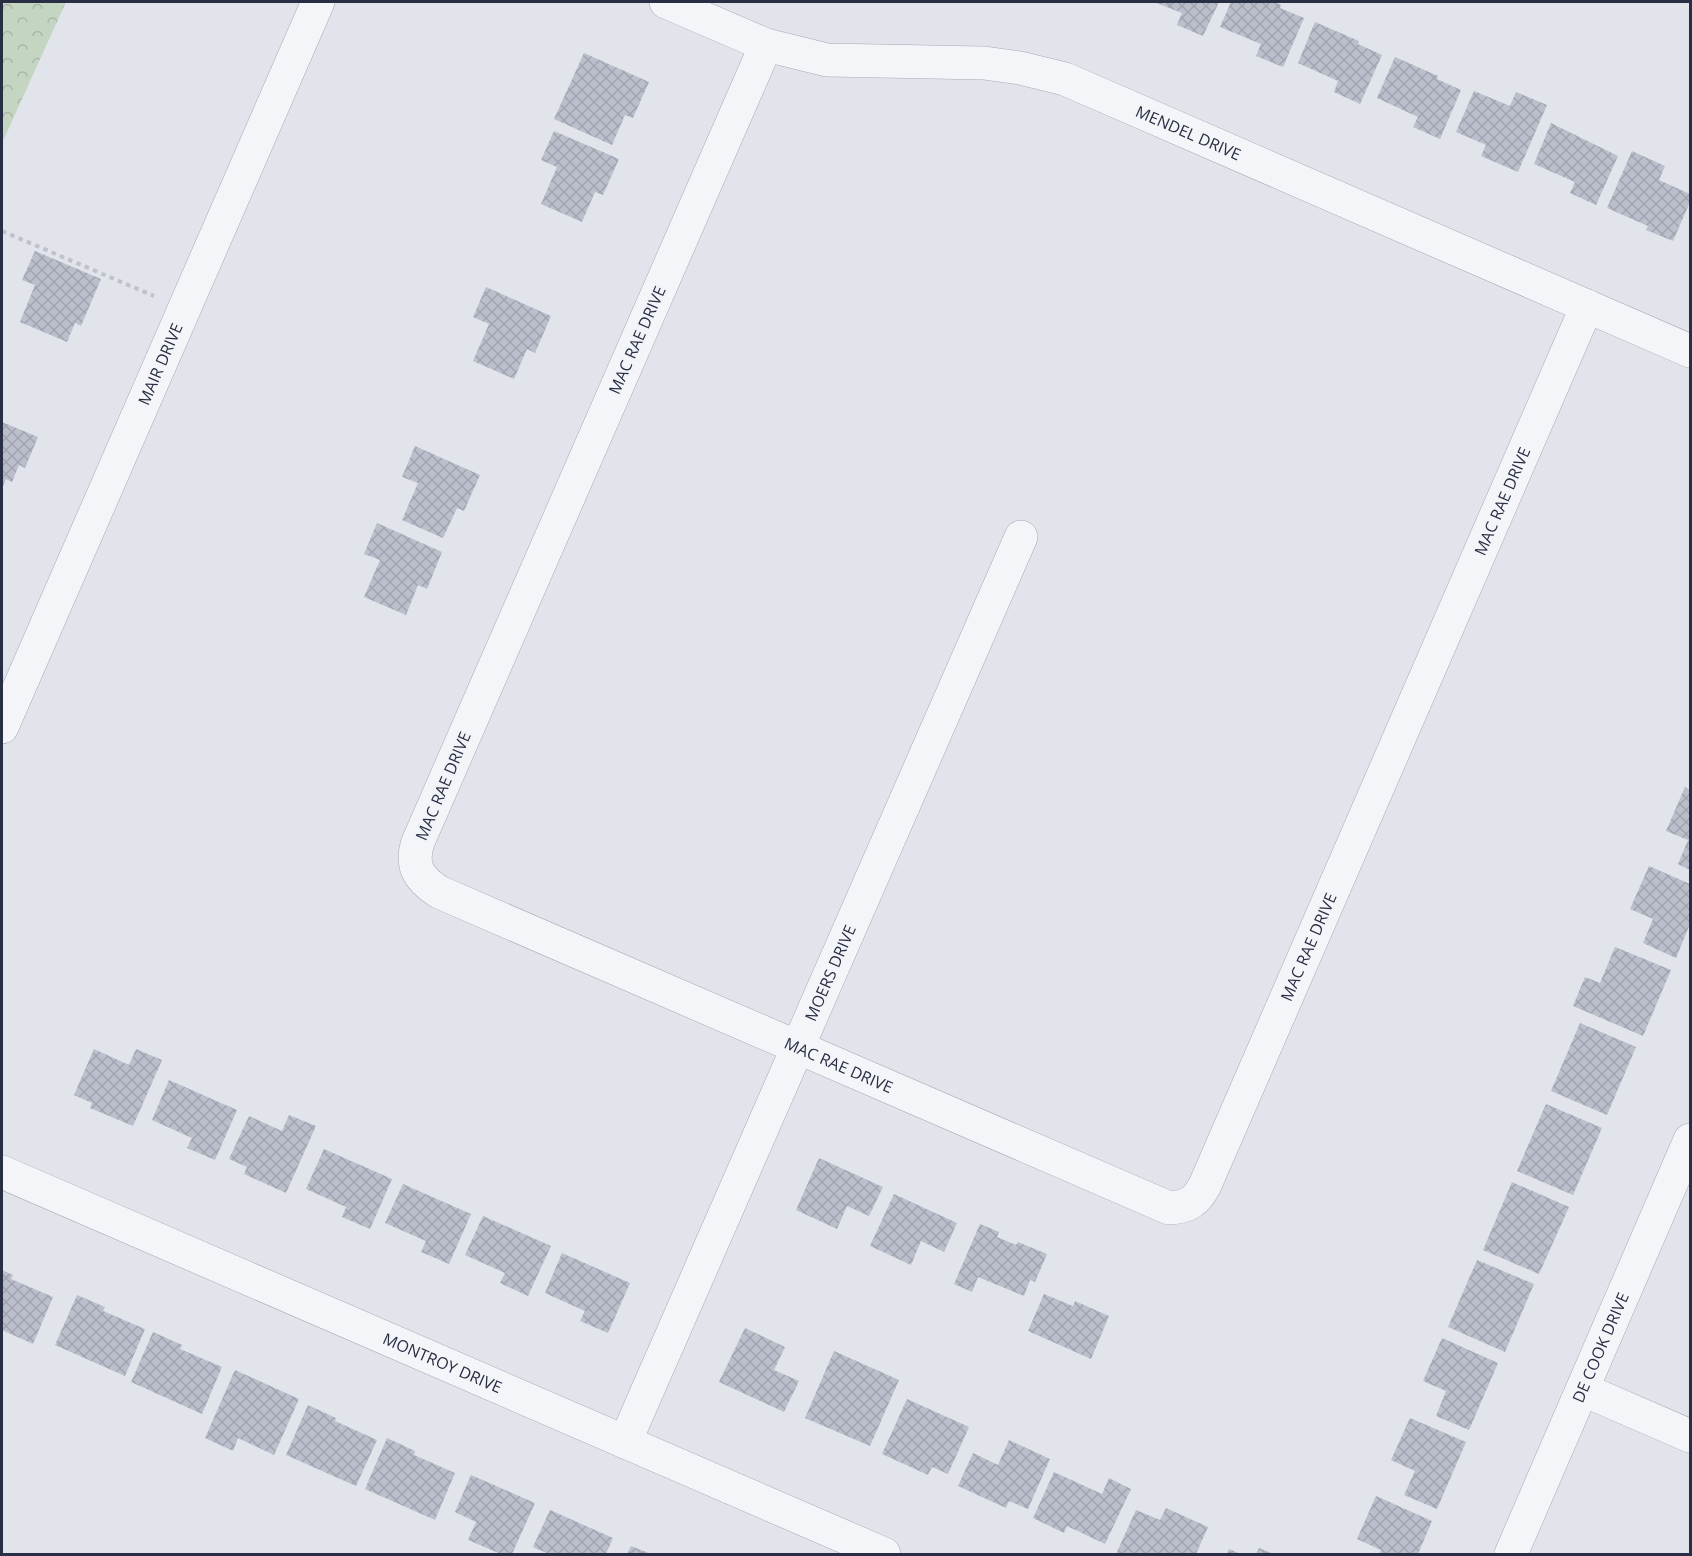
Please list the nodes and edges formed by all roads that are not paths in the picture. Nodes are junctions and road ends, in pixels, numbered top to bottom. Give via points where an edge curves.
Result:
1 (318, 2) edge
2 (666, 2) edge
3 (766, 45) junction
4 (1587, 306) junction
5 (1690, 351) edge
6 (1021, 537) dead end
7 (2, 727) edge
8 (798, 1048) junction
9 (1690, 1140) edge
10 (2, 1172) edge
11 (1584, 1390) junction
12 (1690, 1436) edge
13 (625, 1442) junction
14 (884, 1554) edge
15 (1511, 1554) edge

1 - 7 street, MAIR DRIVE
2 - 3 street, MENDEL DRIVE
3 - 4 street, MENDEL DRIVE via 827,60 984,63 1065,79
3 - 8 street, MAC RAE DRIVE via 414,855 415,868 424,882 439,892
4 - 5 street, MENDEL DRIVE
4 - 8 street, MAC RAE DRIVE via 1197,1200 1183,1208 1156,1204
6 - 8 street, MOERS DRIVE
8 - 13 street, MOERS DRIVE
9 - 11 street, DE COOK DRIVE
10 - 13 street, MONTROY DRIVE
11 - 12 street
11 - 15 street, DE COOK DRIVE
13 - 14 street, MONTROY DRIVE

